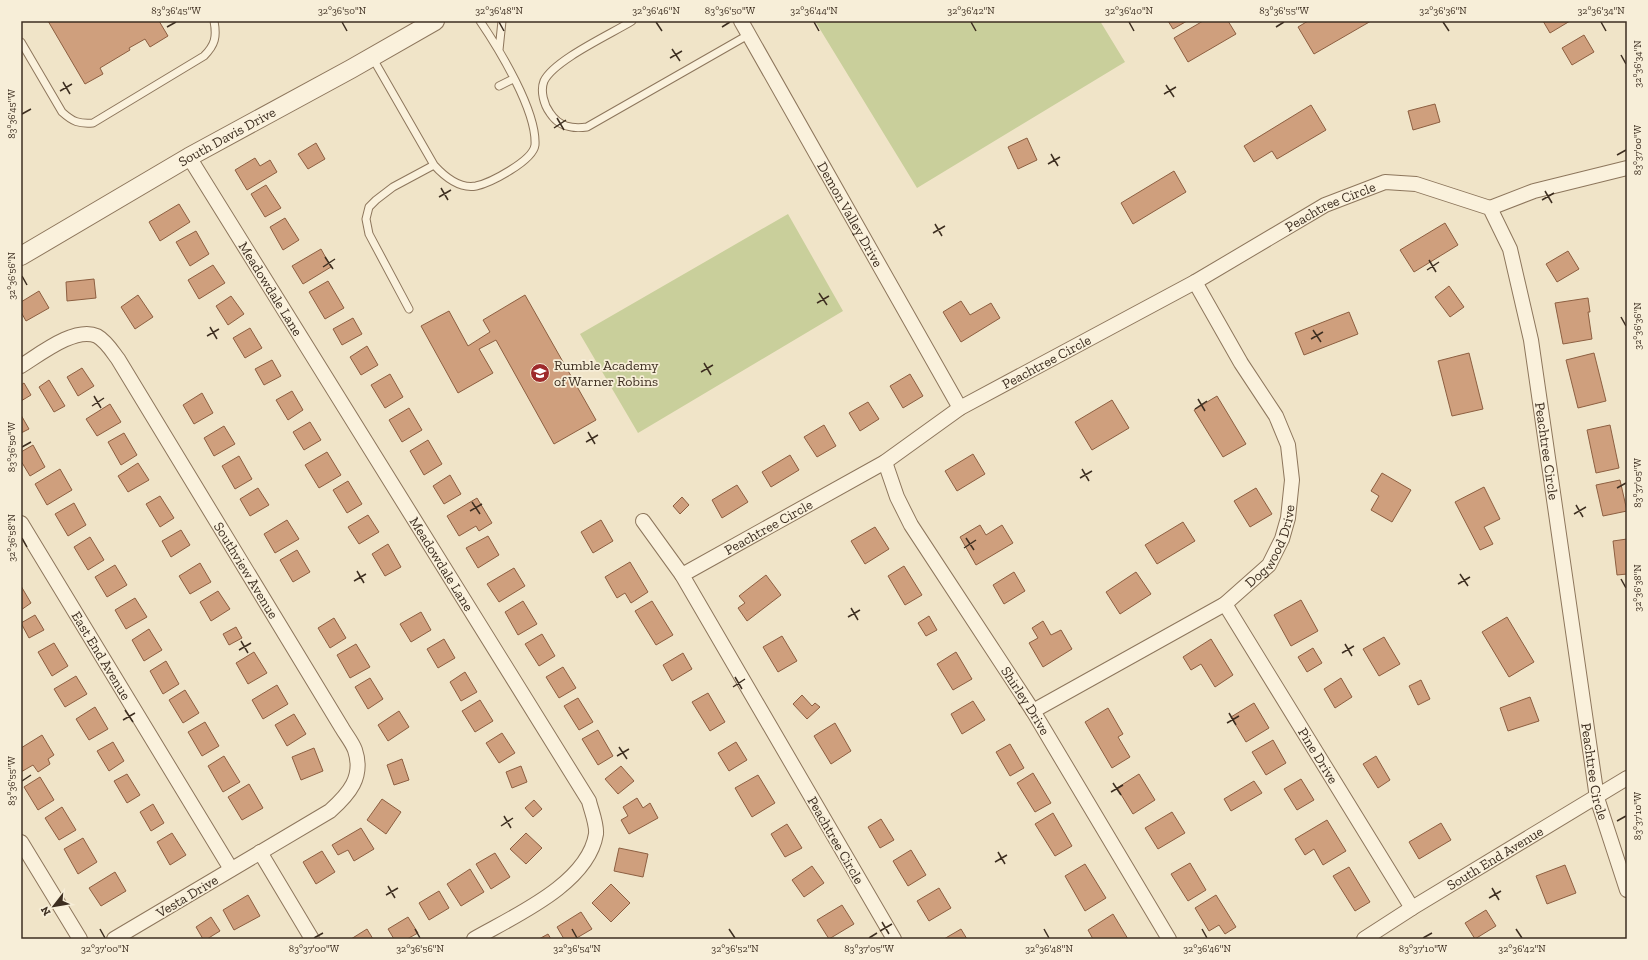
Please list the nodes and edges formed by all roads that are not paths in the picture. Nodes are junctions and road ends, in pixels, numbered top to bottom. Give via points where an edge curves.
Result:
1 (214, 21) edge
2 (435, 21) edge
3 (480, 21) edge
4 (502, 21) edge
5 (632, 21) edge
6 (741, 21) edge
7 (748, 35) junction
8 (21, 42) edge
9 (499, 50) junction
10 (372, 57) junction
11 (513, 79) junction
12 (499, 86) dead end
13 (189, 158) junction
14 (434, 165) junction
15 (1627, 168) edge
16 (1490, 208) junction
17 (21, 256) edge
18 (1195, 282) junction
19 (409, 309) dead end
20 (21, 366) edge
21 (960, 408) junction
22 (884, 462) junction
23 (643, 521) dead end
24 (21, 524) edge
25 (682, 575) junction
26 (1225, 604) junction
27 (1033, 711) junction
28 (1627, 778) edge
29 (1597, 798) junction
30 (21, 842) edge
31 (260, 852) junction
32 (231, 869) junction
33 (1627, 890) edge
34 (1412, 908) junction
35 (80, 939) edge
36 (114, 939) edge
37 (312, 939) edge
38 (474, 939) edge
39 (894, 939) edge
40 (1169, 939) edge
41 (1364, 939) edge

1 - 8 lane via 216,40 204,56 93,123 81,124 72,121 62,112
2 - 10 street, South Davis Drive
3 - 9 lane
4 - 9 lane
5 - 7 lane via 565,60 550,73 544,82 542,97 555,120 574,128 588,127
6 - 7 street, Demon Valley Drive
7 - 21 street, Demon Valley Drive
9 - 11 lane
10 - 13 street, South Davis Drive
10 - 14 lane
11 - 12 lane
11 - 14 lane via 529,113 534,133 535,147 529,157 505,174 476,186 456,183
13 - 17 street, South Davis Drive
13 - 38 street, Meadowdale Lane via 590,801 596,832 590,853 578,871 541,900
14 - 19 lane via 393,187 376,200 369,207 366,219 369,234
15 - 16 street via 1534,191
16 - 18 street, Peachtree Circle via 1416,184 1386,182 1325,205
16 - 29 street, Peachtree Circle via 1510,249 1530,340
18 - 21 street, Peachtree Circle
18 - 26 street, Dogwood Drive via 1241,363 1276,416 1288,445 1292,480 1288,518 1282,539 1269,565
20 - 31 street, Southview Avenue via 73,336 97,336 107,344 355,749 358,767 353,787 343,800 330,811
21 - 22 street, Peachtree Circle
22 - 25 street, Peachtree Circle
22 - 27 street, Shirley Drive via 911,525
23 - 25 street, Peachtree Circle
24 - 32 street, East End Avenue
25 - 39 street, Peachtree Circle
26 - 27 street, Dogwood Drive
26 - 34 street, Pine Drive
27 - 40 street, Shirley Drive
28 - 29 street, South End Avenue
29 - 33 street, Peachtree Circle
29 - 34 street, South End Avenue
30 - 35 street
31 - 32 street, Vesta Drive
31 - 37 street
32 - 36 street, Vesta Drive
34 - 41 street, South End Avenue

